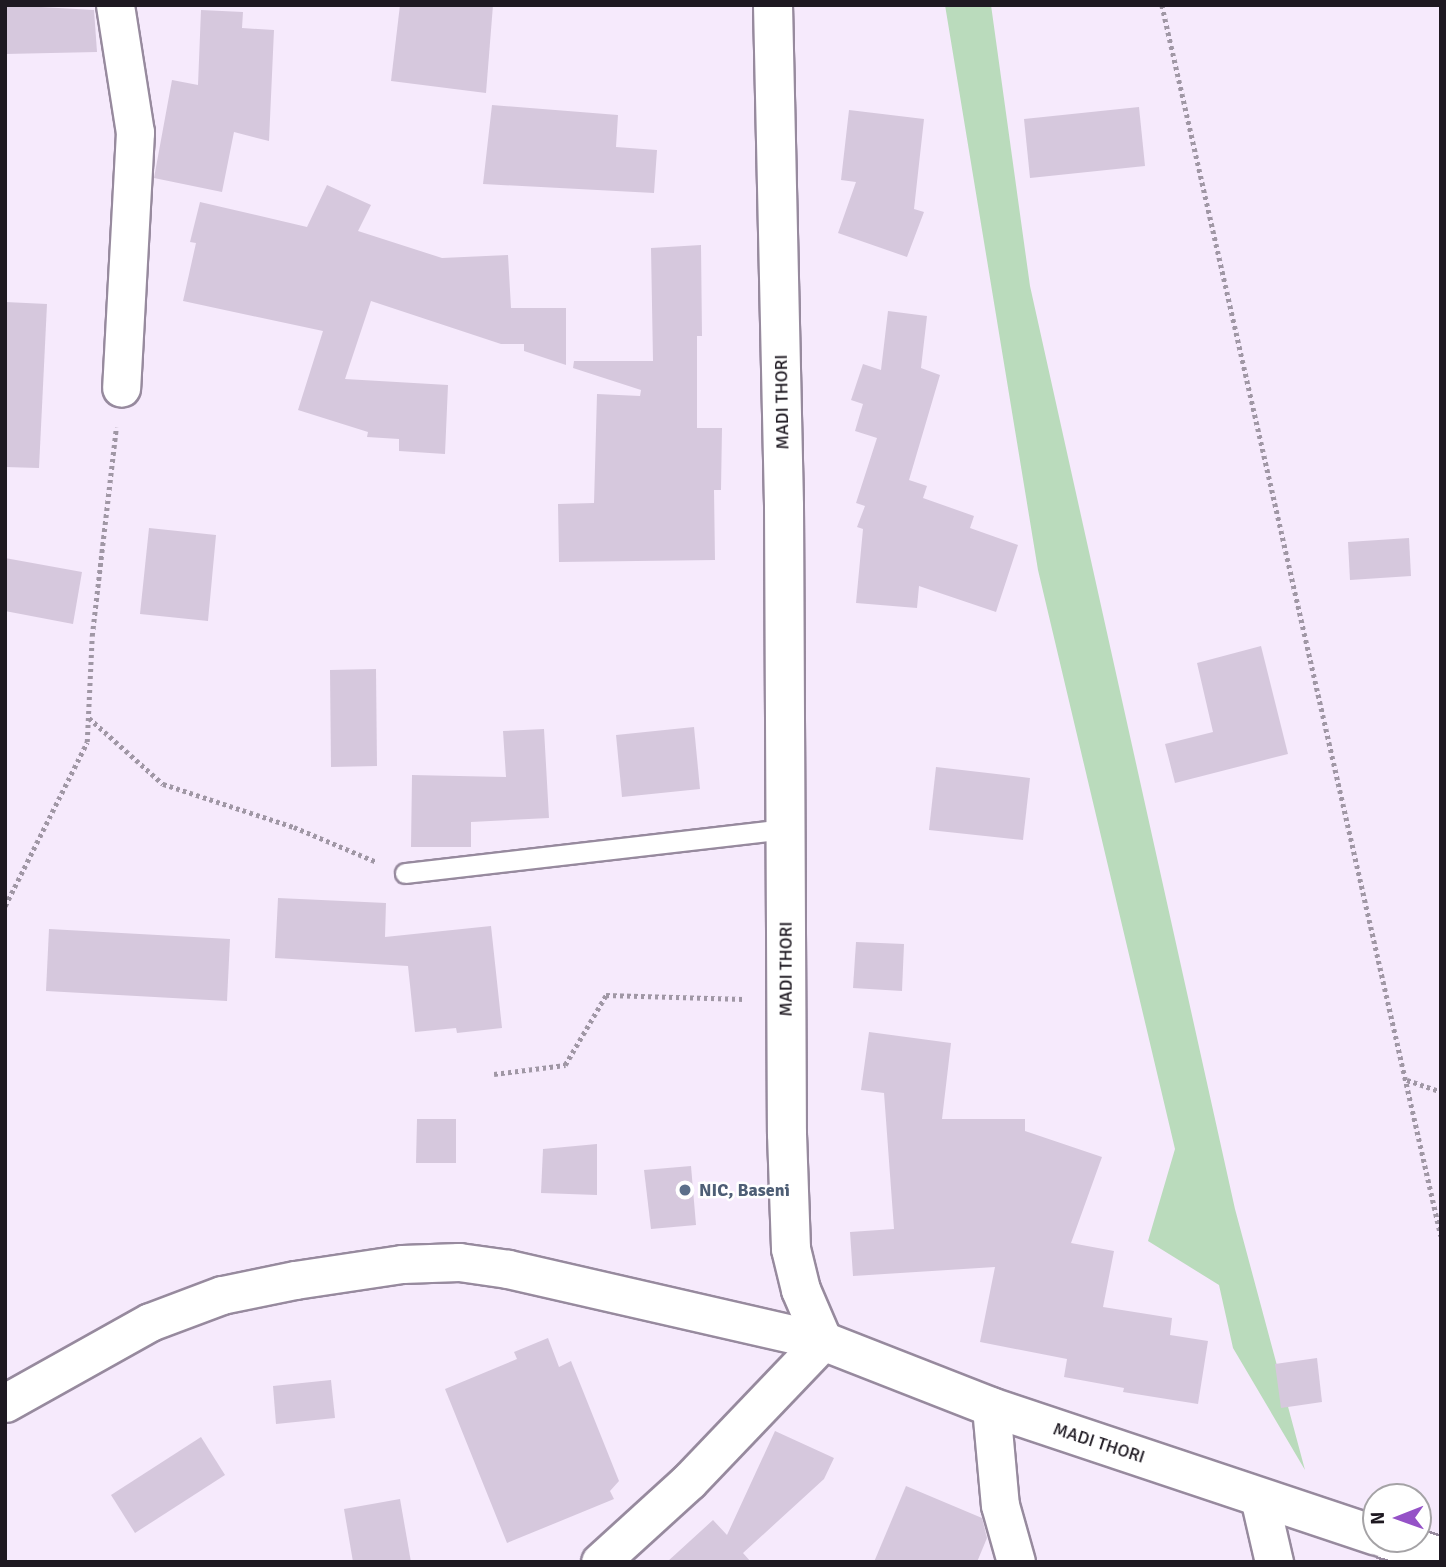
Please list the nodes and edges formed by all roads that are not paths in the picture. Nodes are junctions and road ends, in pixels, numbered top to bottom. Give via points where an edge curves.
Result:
1 (115, 5) edge
2 (773, 5) edge
3 (121, 388) road end
4 (786, 830) junction
5 (405, 873) road end
6 (823, 1341) junction
7 (5, 1403) edge
8 (991, 1407) junction
9 (1259, 1497) junction
10 (1362, 1531) edge
11 (600, 1562) edge
12 (1016, 1562) edge
13 (1274, 1562) edge

1 - 3 street via 135,132
2 - 4 main road, MADI THORI
4 - 5 lane
4 - 6 main road, MADI THORI via 792,1249 801,1290
6 - 7 street via 508,1269 459,1262 402,1264 222,1295 150,1322
6 - 8 main road, MADI THORI
6 - 11 street via 689,1481
8 - 9 main road, MADI THORI
8 - 12 street via 1000,1505
9 - 10 main road, MADI THORI
9 - 13 street

